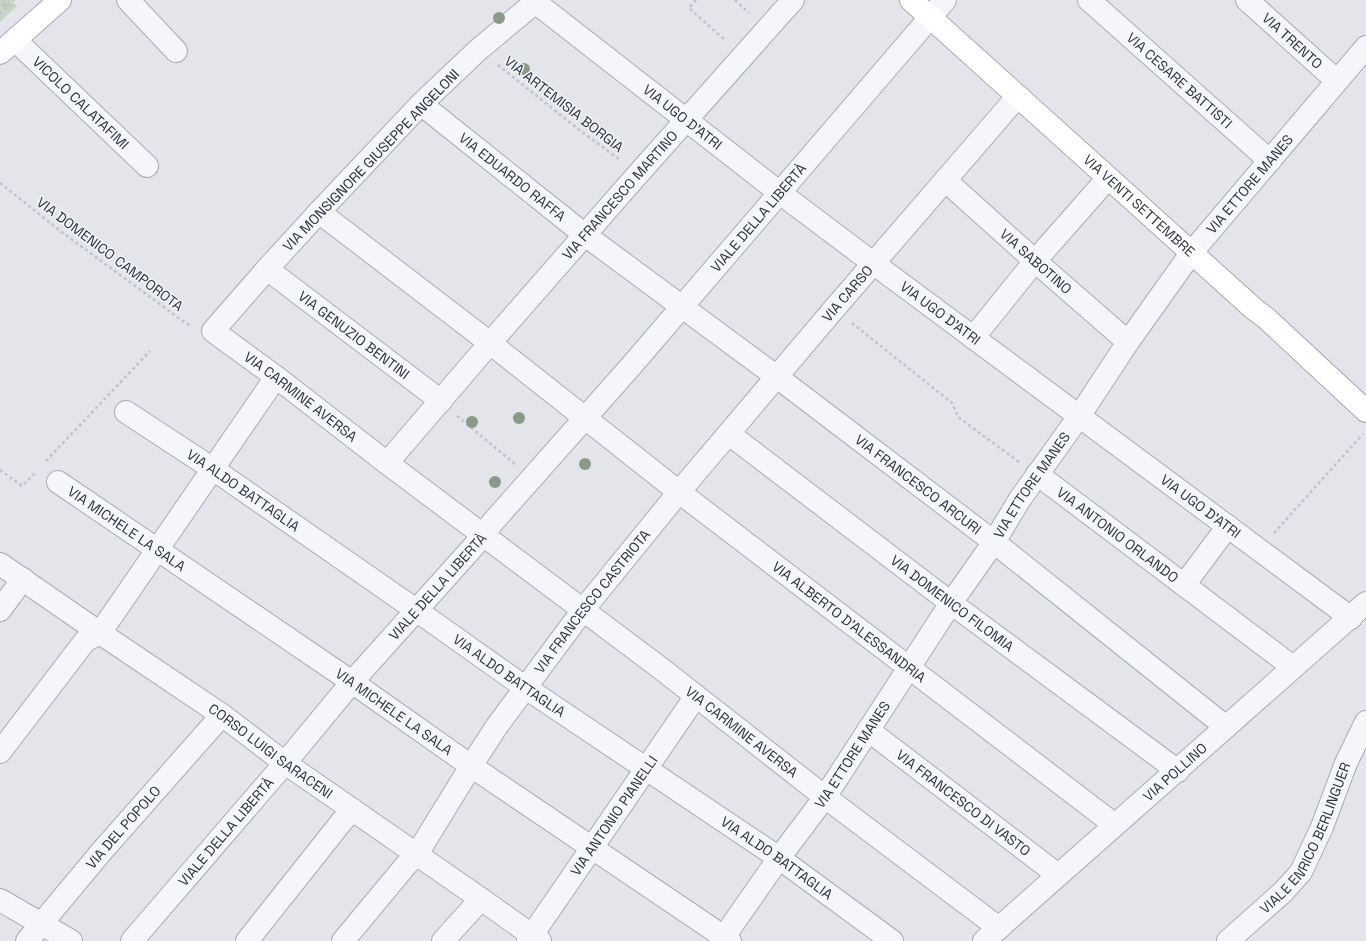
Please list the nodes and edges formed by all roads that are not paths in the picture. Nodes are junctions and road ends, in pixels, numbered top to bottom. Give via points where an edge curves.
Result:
1 (128, 0) edge
2 (793, 0) edge
3 (911, 0) edge
4 (945, 0) edge
5 (1089, 0) edge
6 (1247, 0) edge
7 (537, 1) edge
8 (54, 2) edge
9 (931, 17) junction
10 (7, 46) edge
11 (1366, 47) edge
12 (176, 51) dead end
13 (1337, 81) junction
14 (1018, 96) junction
15 (421, 104) junction
16 (687, 120) junction
17 (1270, 161) junction
18 (147, 166) dead end
19 (1108, 178) junction
20 (945, 180) junction
21 (780, 193) junction
22 (319, 212) junction
23 (585, 235) junction
24 (1192, 252) junction
25 (1035, 261) junction
26 (873, 263) junction
27 (267, 268) junction
28 (681, 307) junction
29 (213, 331) joint
30 (974, 338) junction
31 (1128, 342) junction
32 (485, 350) junction
33 (276, 377) junction
34 (777, 377) junction
35 (441, 401) junction
36 (1366, 410) edge
37 (126, 412) dead end
38 (1080, 416) junction
39 (578, 426) junction
40 (729, 434) junction
41 (387, 464) junction
42 (213, 469) junction
43 (1037, 474) junction
44 (58, 482) dead end
45 (679, 492) junction
46 (1228, 526) junction
47 (488, 529) junction
48 (994, 542) junction
49 (158, 550) junction
50 (0, 564) edge
51 (22, 579) junction
52 (1184, 586) junction
53 (951, 603) junction
54 (0, 610) edge
55 (416, 610) junction
56 (583, 610) junction
57 (1358, 610) edge
58 (100, 634) junction
59 (1293, 667) junction
60 (910, 668) junction
61 (352, 682) junction
62 (526, 688) junction
63 (696, 696) junction
64 (222, 715) junction
65 (1366, 722) edge
66 (1226, 727) junction
67 (868, 730) junction
68 (0, 752) edge
69 (285, 763) junction
70 (471, 766) junction
71 (646, 769) junction
72 (1178, 771) junction
73 (825, 797) junction
74 (353, 810) junction
75 (1115, 825) junction
76 (592, 848) junction
77 (417, 854) junction
78 (779, 858) junction
79 (1058, 875) junction
80 (481, 898) junction
81 (0, 900) edge
82 (42, 924) junction
83 (991, 935) edge
84 (533, 939) edge
85 (725, 940) edge
86 (27, 941) edge
87 (71, 941) edge
88 (132, 941) edge
89 (247, 941) edge
90 (342, 941) edge
91 (443, 941) edge
92 (892, 941) edge
93 (1228, 941) edge

1 - 12 street
2 - 16 street, VIA FRANCESCO MARTINO
3 - 9 main road, VIA VENTI SETTEMBRE
4 - 9 street, VIALE DELLA LIBERTÀ
5 - 17 street, VIA CESARE BATTISTI
6 - 13 street, VIA TRENTO
7 - 15 street, VIA MONSIGNORE GIUSEPPE ANGELONI via 478,50
7 - 16 street, VIA UGO D'ATRI
8 - 10 main road
9 - 14 main road, VIA VENTI SETTEMBRE
9 - 21 street, VIALE DELLA LIBERTÀ
10 - 18 street, VICOLO CALATAFIMI
11 - 13 street, VIA ETTORE MANES
13 - 17 street, VIA ETTORE MANES
14 - 19 main road, VIA VENTI SETTEMBRE
14 - 20 street, VIA CARSO
15 - 22 street, VIA MONSIGNORE GIUSEPPE ANGELONI
15 - 23 street, VIA EDUARDO RAFFA
16 - 21 street, VIA UGO D'ATRI
16 - 23 street, VIA FRANCESCO MARTINO
17 - 24 street, VIA ETTORE MANES
19 - 24 main road, VIA VENTI SETTEMBRE
19 - 25 street
20 - 25 street, VIA SABOTINO
20 - 26 street, VIA CARSO
21 - 26 street, VIA UGO D'ATRI
21 - 28 street, VIALE DELLA LIBERTÀ
22 - 27 street, VIA MONSIGNORE GIUSEPPE ANGELONI
22 - 32 street
23 - 28 street, VIA EDUARDO RAFFA
23 - 32 street, VIA FRANCESCO MARTINO
24 - 31 street, VIA ETTORE MANES
24 - 36 main road, VIA VENTI SETTEMBRE
25 - 30 street
25 - 31 street, VIA SABOTINO
26 - 30 street, VIA UGO D'ATRI
26 - 34 street, VIA CARSO
27 - 29 street, VIA MONSIGNORE GIUSEPPE ANGELONI
27 - 35 street, VIA GENUZIO BENTINI
28 - 34 street, VIA FRANCESCO ARCURI
28 - 39 street, VIALE DELLA LIBERTÀ
29 - 33 street, VIA CARMINE AVERSA
30 - 38 street, VIA UGO D'ATRI
31 - 38 street, VIA ETTORE MANES
32 - 35 street, VIA FRANCESCO MARTINO
32 - 39 street, VIA ALBERTO D'ALESSANDRIA
33 - 41 street, VIA CARMINE AVERSA
33 - 42 street
34 - 40 street, VIA CARSO
34 - 48 street, VIA FRANCESCO ARCURI
35 - 41 street, VIA FRANCESCO MARTINO
37 - 42 street, VIA ALDO BATTAGLIA
38 - 43 street, VIA ETTORE MANES
38 - 46 street, VIA UGO D'ATRI
39 - 45 street, VIA ALBERTO D'ALESSANDRIA
39 - 47 street, VIALE DELLA LIBERTÀ
40 - 45 street, VIA CARSO
40 - 53 street, VIA DOMENICO FILOMIA
41 - 47 street
42 - 49 street
42 - 55 street, VIA ALDO BATTAGLIA
43 - 48 street, VIA ETTORE MANES
43 - 52 street, VIA ANTONIO ORLANDO
44 - 49 street, VIA MICHELE LA SALA
45 - 56 street, VIA FRANCESCO CASTRIOTA
45 - 60 street, VIA ALBERTO D'ALESSANDRIA
46 - 52 street
46 - 57 street, VIA UGO D'ATRI via 1259,549
47 - 55 street, VIALE DELLA LIBERTÀ
47 - 56 street, VIA CARMINE AVERSA
48 - 53 street, VIA ETTORE MANES
48 - 66 street, VIA FRANCESCO ARCURI
49 - 58 street
49 - 61 street, VIA MICHELE LA SALA
50 - 51 street, CORSO LUIGI SARACENI
51 - 54 street
51 - 58 street, CORSO LUIGI SARACENI
52 - 59 street, VIA ANTONIO ORLANDO
53 - 60 street, VIA ETTORE MANES
53 - 72 street, VIA DOMENICO FILOMIA
55 - 61 street, VIALE DELLA LIBERTÀ
55 - 62 street, VIA ALDO BATTAGLIA
56 - 62 street, VIA FRANCESCO CASTRIOTA
56 - 63 street, VIA CARMINE AVERSA
57 - 59 street, VIA POLLINO
58 - 64 street, CORSO LUIGI SARACENI
58 - 68 street via 85,641
59 - 66 street, VIA POLLINO
60 - 67 street, VIA ETTORE MANES
60 - 75 street, VIA ALBERTO D'ALESSANDRIA
61 - 69 street, VIALE DELLA LIBERTÀ
61 - 70 street, VIA MICHELE LA SALA
62 - 70 street, VIA FRANCESCO CASTRIOTA
62 - 71 street, VIA ALDO BATTAGLIA
63 - 71 street, VIA ANTONIO PIANELLI
63 - 73 street, VIA CARMINE AVERSA
64 - 69 street, CORSO LUIGI SARACENI
64 - 82 street, VIA DEL POPOLO via 102,851
65 - 93 street, VIALE ENRICO BERLINGUER via 1346,763 1322,827 1301,872 1283,892
66 - 72 street, VIA POLLINO
67 - 73 street, VIA ETTORE MANES
67 - 79 street, VIA FRANCESCO DI VASTO
69 - 74 street, CORSO LUIGI SARACENI
69 - 88 street, VIALE DELLA LIBERTÀ
70 - 76 street, VIA MICHELE LA SALA
70 - 77 street, VIA FRANCESCO CASTRIOTA
71 - 76 street, VIA ANTONIO PIANELLI
71 - 78 street, VIA ALDO BATTAGLIA
72 - 75 street, VIA POLLINO
73 - 78 street, VIA ETTORE MANES
73 - 83 street, VIA CARMINE AVERSA
74 - 77 street, CORSO LUIGI SARACENI
74 - 89 street
75 - 79 street, VIA POLLINO
76 - 84 street, VIA ANTONIO PIANELLI
76 - 85 street, VIA MICHELE LA SALA
77 - 80 street, CORSO LUIGI SARACENI
77 - 90 street, VIA FRANCESCO CASTRIOTA
78 - 85 street, VIA ETTORE MANES
78 - 92 street, VIA ALDO BATTAGLIA
79 - 83 street, VIA POLLINO
80 - 84 street, CORSO LUIGI SARACENI
80 - 91 street
81 - 82 street
82 - 86 street, VIA DEL POPOLO
82 - 87 street

